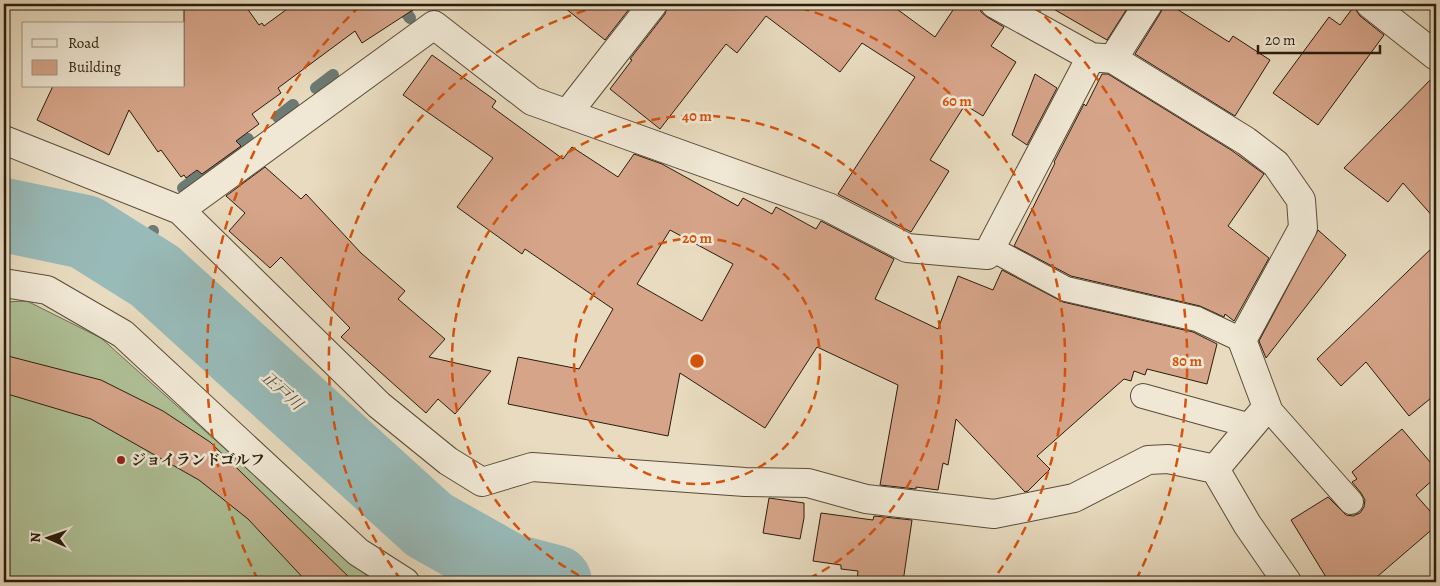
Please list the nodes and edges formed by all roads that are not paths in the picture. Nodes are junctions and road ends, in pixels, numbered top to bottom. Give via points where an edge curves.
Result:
1 (653, 4) edge
2 (995, 4) edge
3 (1148, 4) edge
4 (1370, 4) edge
5 (1436, 56) edge
6 (1102, 58) junction
7 (567, 114) junction
8 (4, 140) edge
9 (180, 210) junction
10 (990, 248) junction
11 (4, 283) edge
12 (1242, 340) junction
13 (1143, 396) dead end
14 (1259, 417) junction
15 (1215, 469) junction
16 (1351, 502) dead end
17 (405, 582) edge
18 (1287, 582) edge

1 - 7 street
2 - 6 street
3 - 6 street
4 - 5 street
6 - 10 street
6 - 12 street via 1246,141 1276,164 1301,200 1303,228
7 - 9 street via 532,101 434,25
7 - 10 street via 828,207 907,248 987,255
8 - 9 street
9 - 15 street via 379,405 448,461 482,482 532,467 745,482 808,483 866,499 994,514 1074,498 1148,460 1168,459
10 - 12 lane via 1066,289 1197,319
11 - 17 street via 47,290 123,334 358,552
12 - 14 street
13 - 14 lane
14 - 15 street
14 - 16 lane
15 - 18 street via 1247,524

